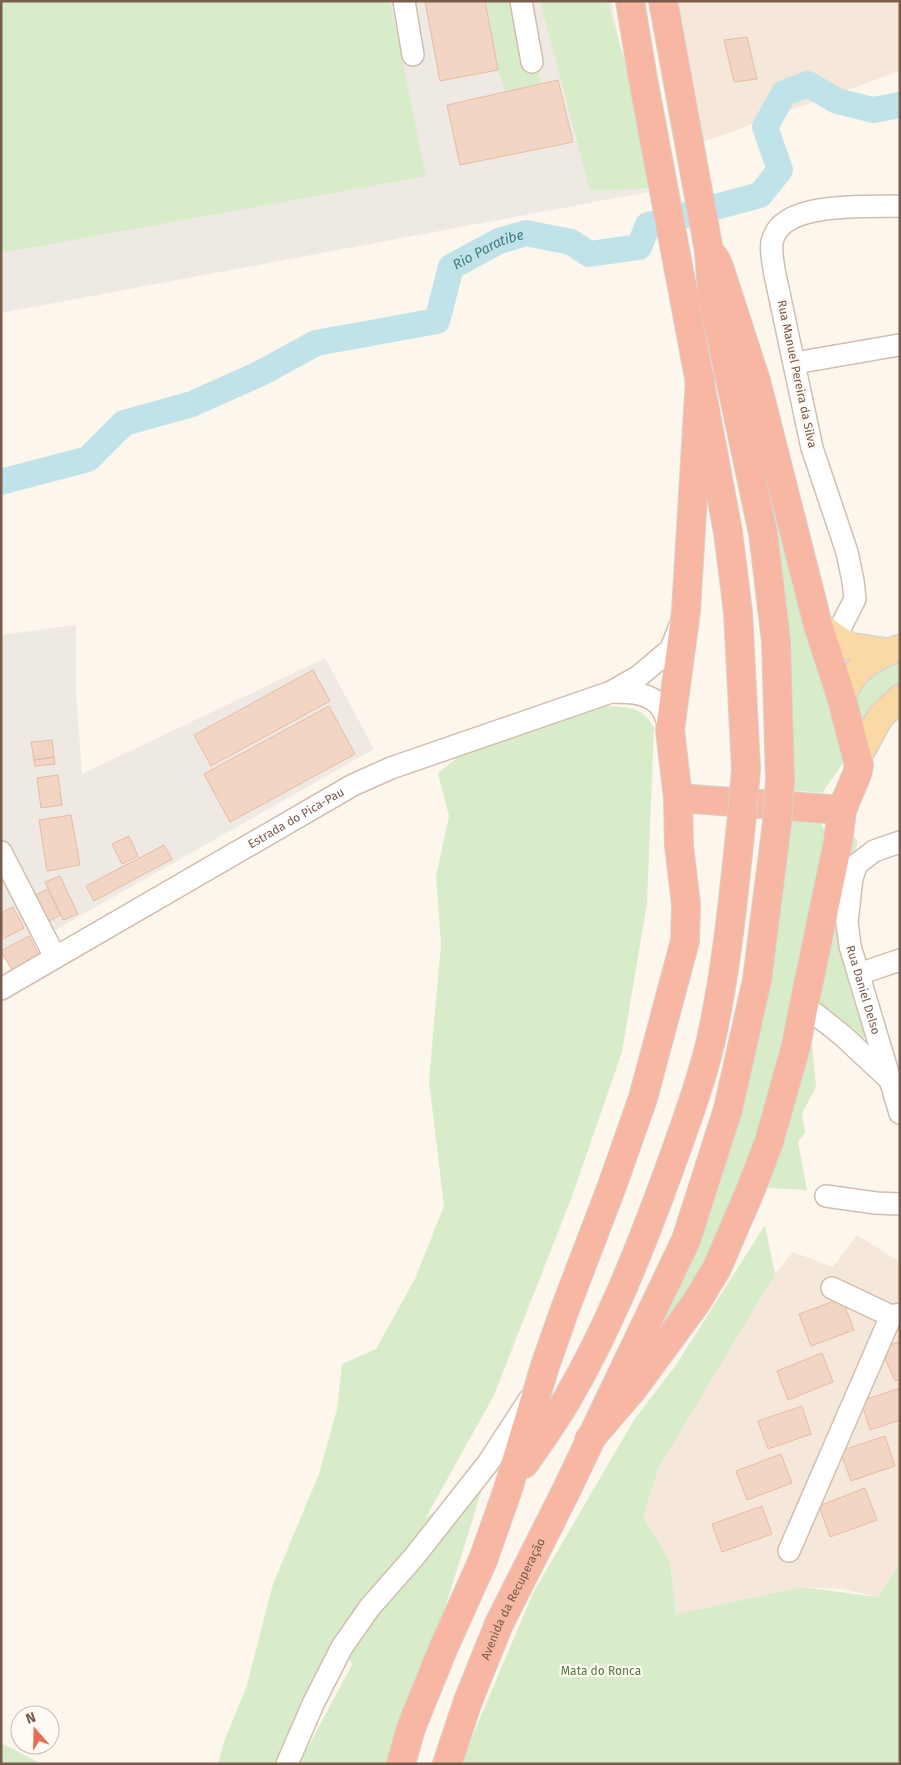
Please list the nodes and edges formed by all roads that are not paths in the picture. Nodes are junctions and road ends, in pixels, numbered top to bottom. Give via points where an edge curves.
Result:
1 (404, 1) edge
2 (521, 1) edge
3 (663, 1) edge
4 (677, 1) edge
5 (630, 5) edge
6 (413, 55) dead end
7 (532, 62) dead end
8 (677, 83) junction
9 (900, 206) edge
10 (706, 240) junction
11 (899, 345) edge
12 (795, 363) junction
13 (700, 378) junction
14 (686, 611) junction
15 (827, 632) junction
16 (894, 650) edge
17 (612, 692) junction
18 (841, 696) junction
19 (900, 698) edge
20 (670, 730) junction
21 (858, 757) junction
22 (678, 798) junction
23 (842, 810) junction
24 (900, 842) edge
25 (1, 852) edge
26 (55, 958) junction
27 (900, 960) edge
28 (858, 974) junction
29 (1, 989) edge
30 (804, 1005) junction
31 (895, 1078) edge
32 (900, 1113) edge
33 (826, 1196) dead end
34 (900, 1204) edge
35 (832, 1288) dead end
36 (895, 1315) edge
37 (545, 1366) junction
38 (590, 1440) junction
39 (508, 1488) junction
40 (789, 1551) dead end
41 (287, 1764) edge
42 (402, 1764) edge
43 (447, 1764) edge

1 - 6 street
2 - 7 street
3 - 8 highway
4 - 8 main road
5 - 13 highway
8 - 10 highway
9 - 12 street, Rua Manuel Pereira da Silva via 811,210 783,224 774,235 774,270
10 - 15 highway via 720,270 756,381
10 - 38 highway, bridge via 712,294 763,533 776,641 780,780 777,823 758,980 728,1109 686,1240
11 - 12 street
12 - 15 street, Rua Manuel Pereira da Silva via 812,448 847,552 853,581 855,599
13 - 14 highway
13 - 39 highway, bridge via 728,532 738,612 746,769 721,985 710,1044 686,1124 624,1287 566,1402
14 - 17 street, Estrada do Pica-Pau via 671,649 639,676
14 - 20 highway
15 - 16 main road via 849,646
15 - 18 highway
16 - 18 main road via 855,674
17 - 20 street, Estrada do Pica-Pau via 636,692 649,698 663,710
17 - 26 street, Estrada do Pica-Pau via 391,768 353,785
18 - 21 highway
19 - 21 main road via 880,717
20 - 22 highway
21 - 23 highway via 857,774
22 - 23 highway
22 - 37 highway via 679,846 686,904 685,941 643,1098
23 - 30 highway
24 - 28 street, Rua Daniel Delso via 874,851 857,864 852,878 847,922
25 - 26 street
26 - 29 street, Estrada do Pica-Pau
27 - 28 street
28 - 31 street, Rua Daniel Delso
30 - 31 street
30 - 38 highway via 769,1142 717,1268 666,1345
31 - 32 street, Rua Daniel Delso
33 - 34 street via 876,1204
35 - 36 street
36 - 40 street
37 - 39 highway
37 - 41 street via 530,1398 488,1463 370,1607 342,1647
38 - 43 highway, Avenida da Recuperação via 499,1624
39 - 42 highway via 483,1560 442,1649 411,1728

